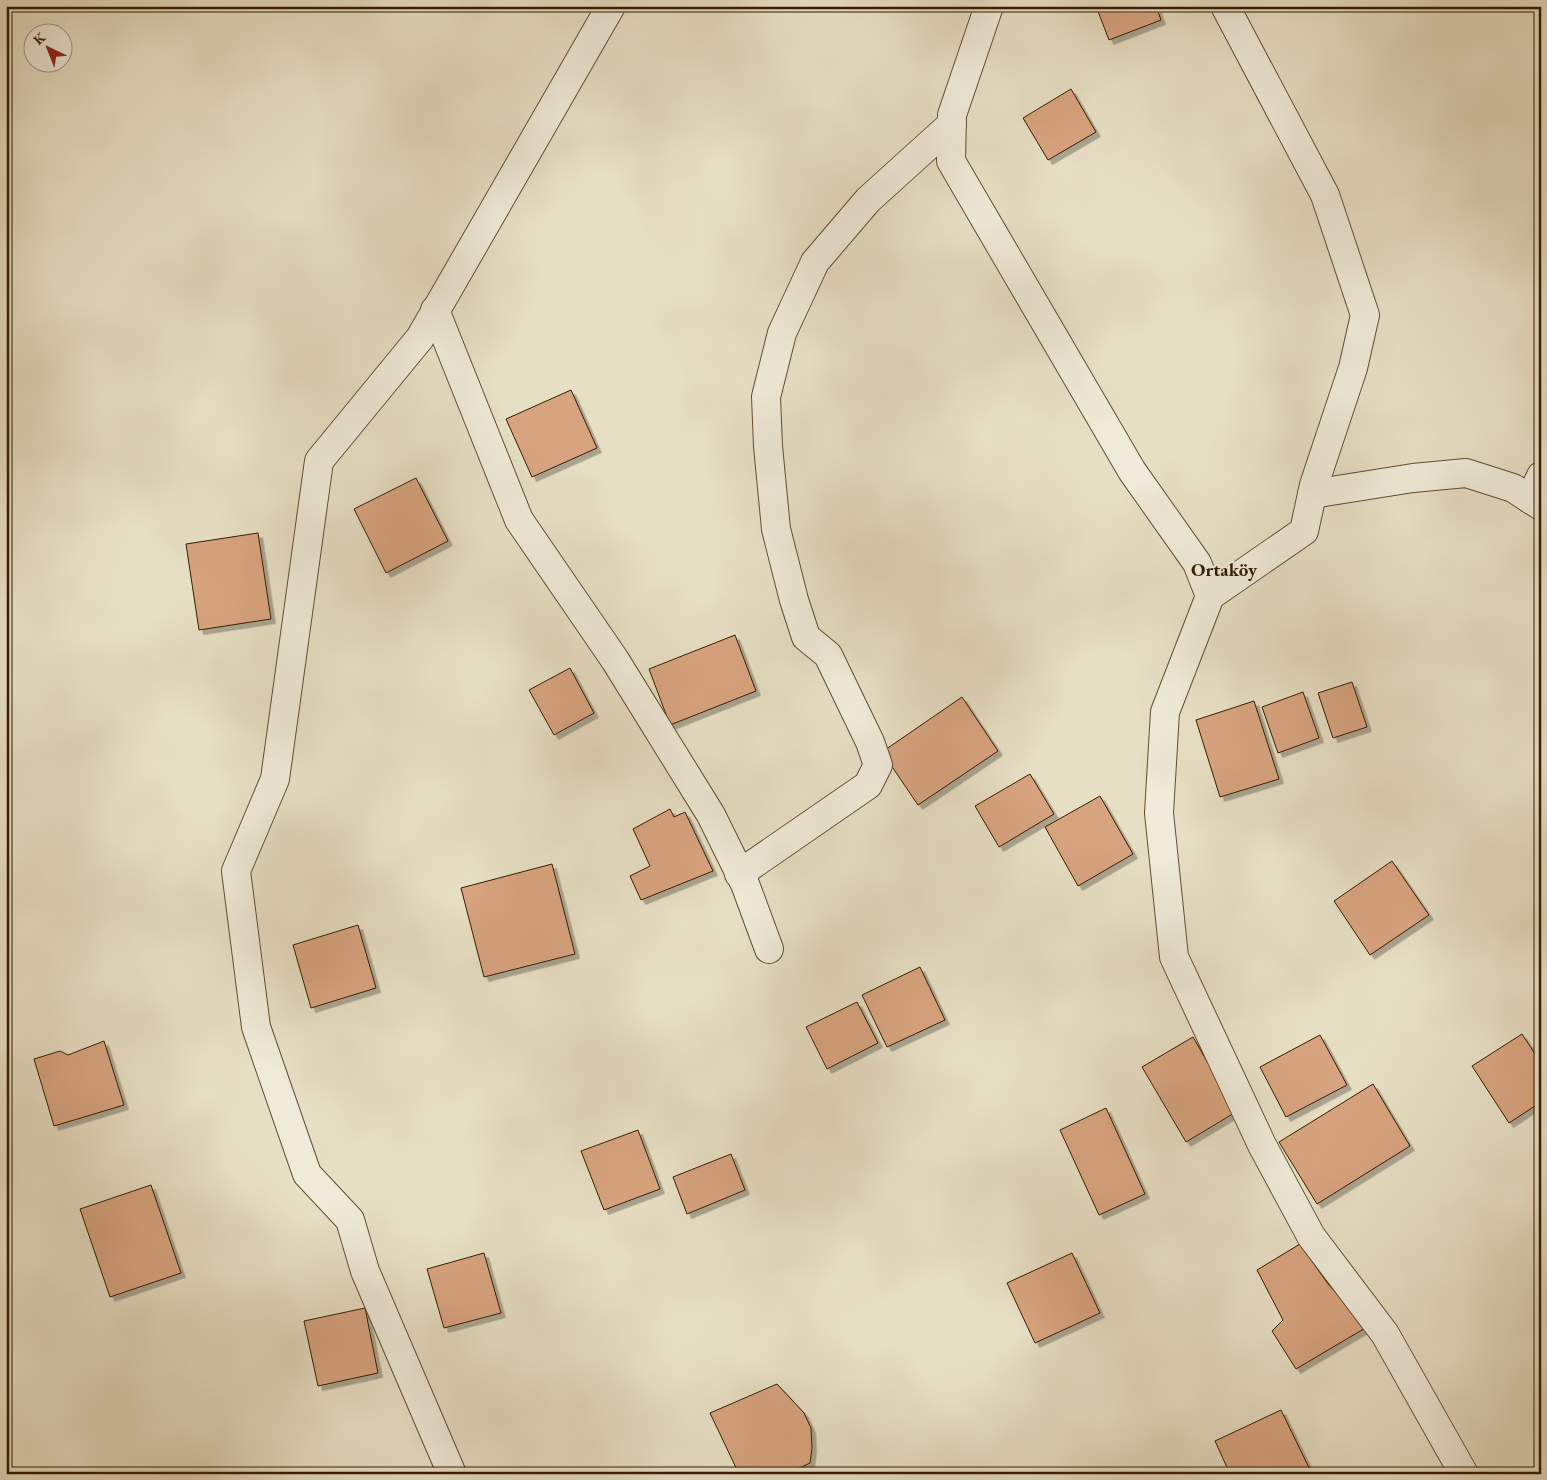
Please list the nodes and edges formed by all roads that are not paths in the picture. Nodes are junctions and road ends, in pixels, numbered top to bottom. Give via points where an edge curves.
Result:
1 (611, 6) edge
2 (989, 6) edge
3 (1225, 6) edge
4 (952, 124) junction
5 (436, 310) junction
6 (1312, 494) junction
7 (1537, 494) edge
8 (1210, 596) junction
9 (739, 874) junction
10 (769, 949) dead end
11 (452, 1474) edge
12 (1464, 1474) edge

1 - 5 street
2 - 4 street via 952,115
3 - 6 street via 1325,195 1365,315 1353,368
4 - 8 street via 951,161 1132,471 1197,563
4 - 9 street via 868,200 815,262 782,333 766,397 776,529 806,637 828,655 870,742 878,766 868,785
5 - 9 street via 519,520 615,660 711,815
5 - 11 street via 420,338 319,460 275,779 236,871 256,1027 306,1174 350,1220 365,1272
6 - 7 street via 1413,478 1466,474
6 - 8 street via 1304,531
8 - 12 street via 1165,712 1159,813 1174,957 1262,1145 1311,1236 1386,1334
9 - 10 street

